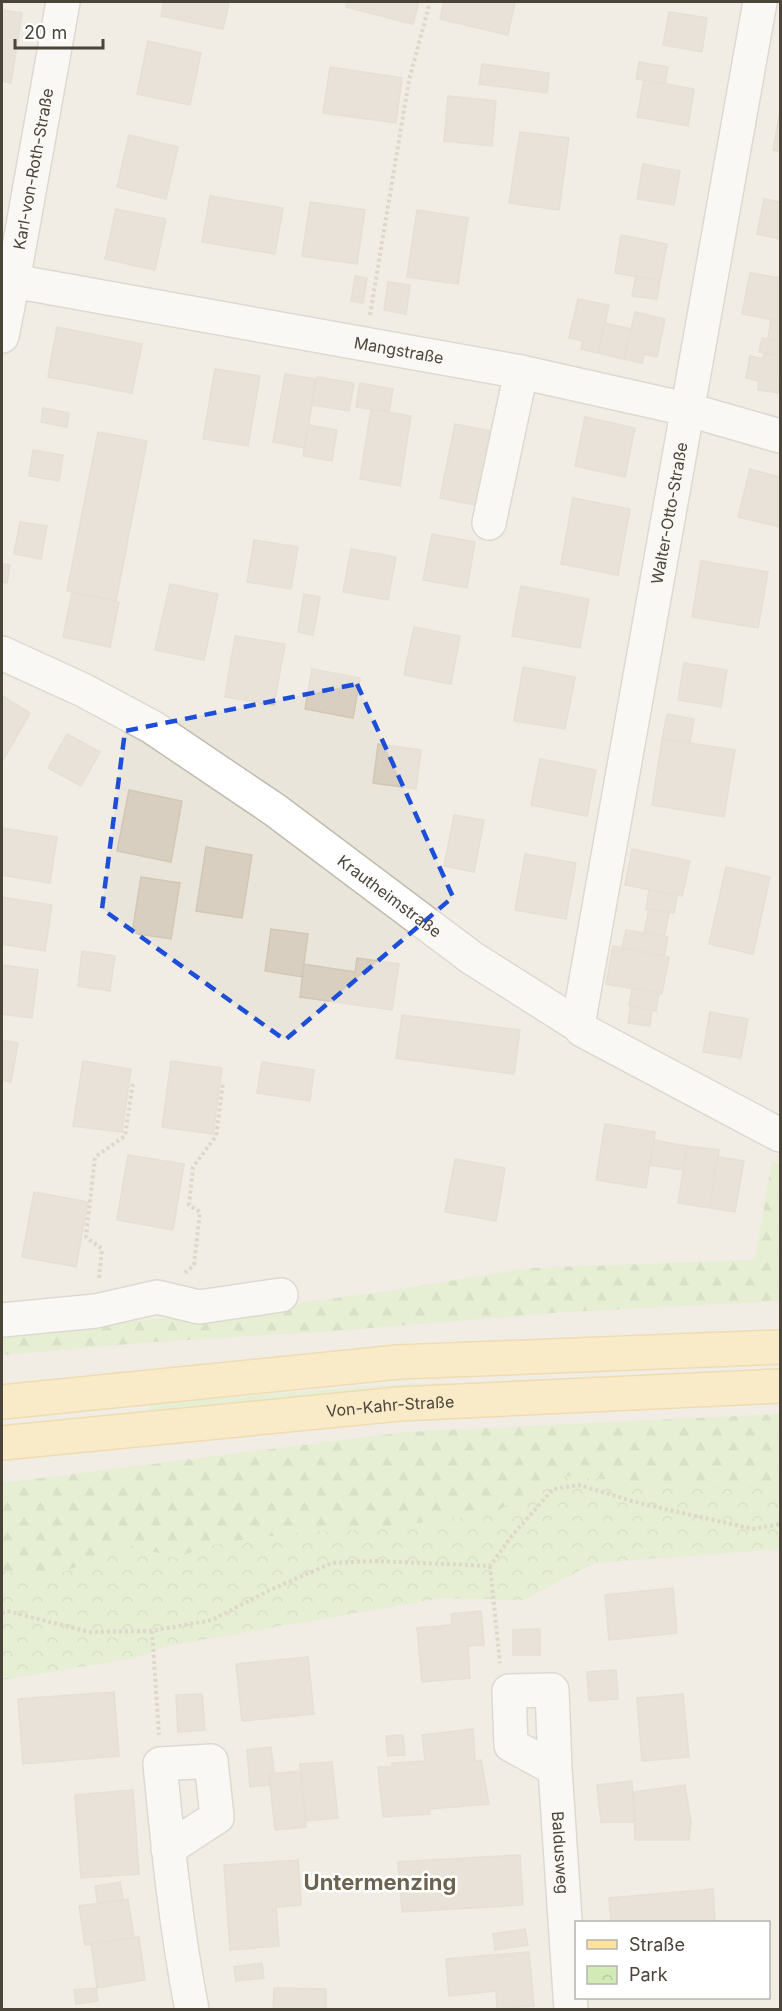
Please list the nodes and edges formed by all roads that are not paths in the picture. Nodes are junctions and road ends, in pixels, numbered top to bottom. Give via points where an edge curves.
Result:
1 (63, 2) edge
2 (760, 2) edge
3 (13, 281) junction
4 (2, 336) edge
5 (521, 372) junction
6 (686, 409) junction
7 (780, 436) edge
8 (489, 523) dead end
9 (2, 653) edge
10 (578, 1025) junction
11 (780, 1135) edge
12 (281, 1295) dead end
13 (2, 1320) edge
14 (780, 1347) edge
15 (780, 1386) edge
16 (2, 1402) edge
17 (2, 1443) edge
18 (555, 1769) junction
19 (168, 1849) junction
20 (192, 2010) edge
21 (571, 2010) edge

1 - 3 street, Karl-von-Roth-Straße
2 - 6 street, Walter-Otto-Straße
3 - 4 street, Karl-von-Roth-Straße
3 - 5 street, Mangstraße
5 - 6 street, Mangstraße
5 - 8 street
6 - 7 street, Mangstraße
6 - 10 street, Walter-Otto-Straße
9 - 10 street, Krautheimstraße via 83,690 152,728 275,810 472,958
10 - 11 street, Krautheimstraße
12 - 13 street via 199,1307 157,1297 96,1311
14 - 16 main road via 399,1362
15 - 17 main road, Von-Kahr-Straße via 399,1404
18 - 18 street, Baldusweg via 511,1745 508,1690 552,1690
18 - 21 street, Baldusweg
19 - 19 street via 217,1817 211,1761 160,1764
19 - 20 street

